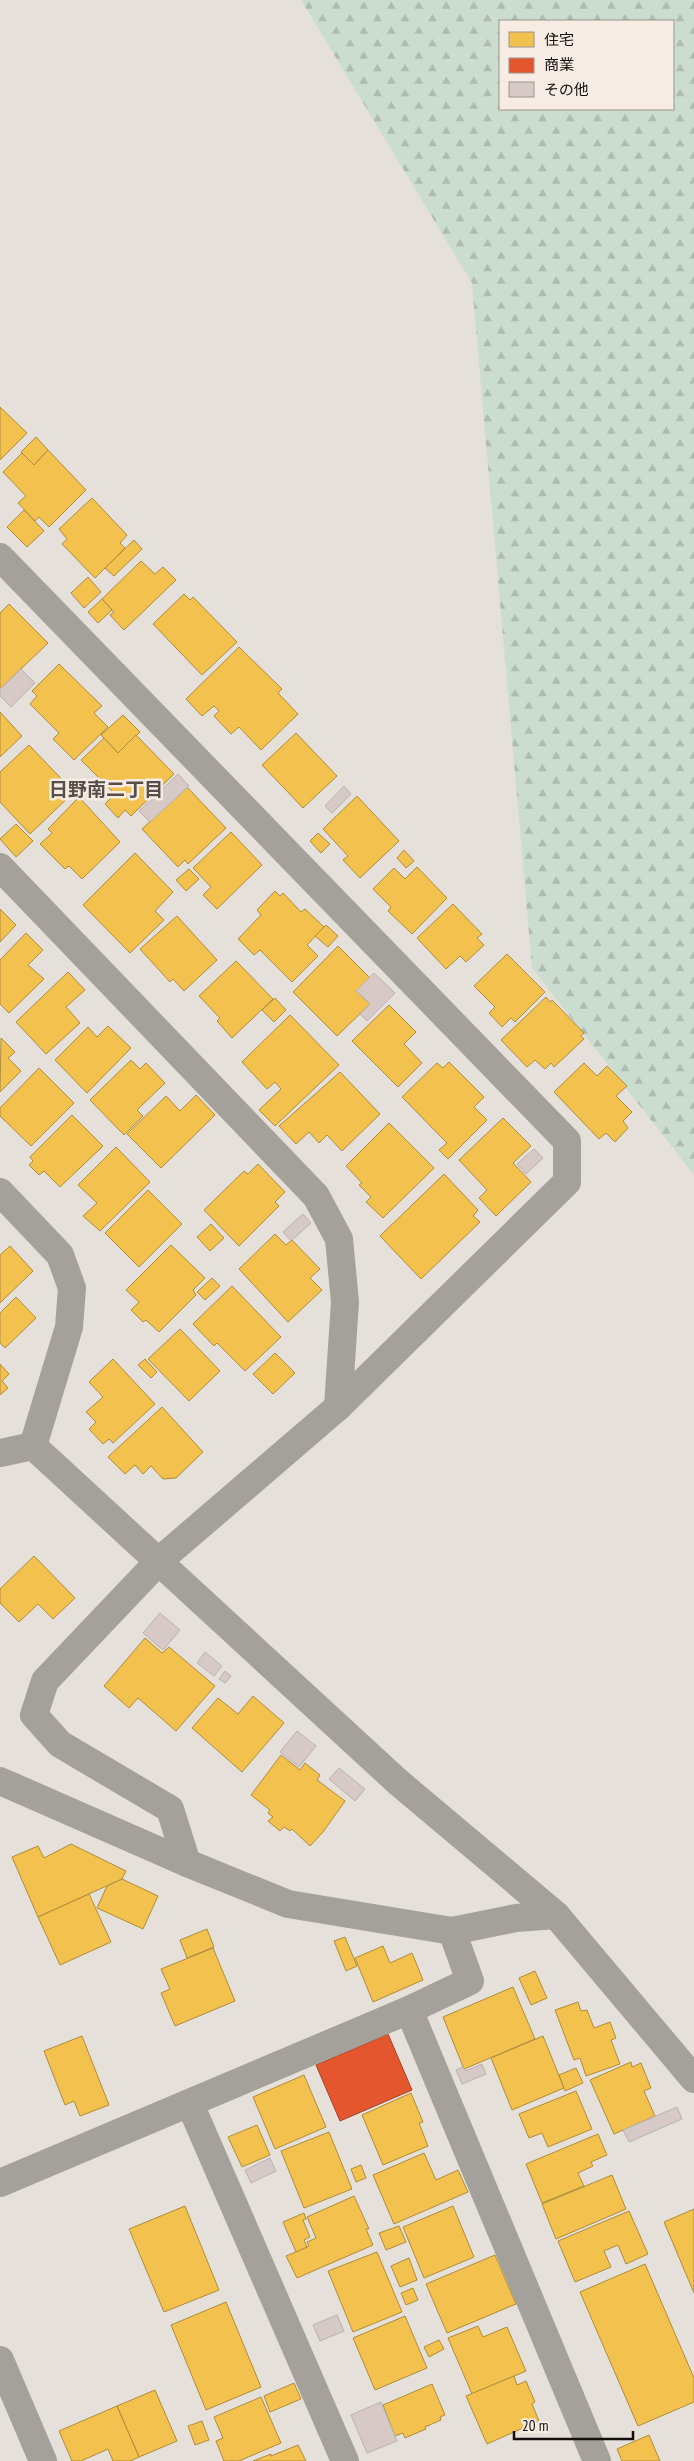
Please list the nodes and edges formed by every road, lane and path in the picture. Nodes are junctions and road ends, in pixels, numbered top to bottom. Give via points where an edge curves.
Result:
1 (0, 558) edge
2 (0, 867) edge
3 (0, 1192) edge
4 (338, 1407) junction
5 (33, 1446) junction
6 (0, 1453) edge
7 (160, 1560) junction
8 (0, 1781) edge
9 (187, 1863) junction
10 (556, 1915) junction
11 (452, 1931) junction
12 (409, 2010) junction
13 (694, 2079) edge
14 (190, 2104) junction
15 (0, 2184) edge
16 (0, 2360) edge
17 (43, 2461) edge
18 (345, 2461) edge
19 (597, 2461) edge

1 - 4 street via 567,1141 567,1182
2 - 4 street via 316,1196 339,1239 345,1302
3 - 5 street via 60,1255 72,1288 69,1328
4 - 7 street
5 - 6 street
5 - 7 street
7 - 9 street via 45,1681 34,1715 60,1744 170,1809
7 - 10 street via 398,1782
8 - 9 street
9 - 11 street via 288,1904
10 - 11 street via 516,1918
10 - 13 street
11 - 12 street via 470,1982
12 - 14 street
12 - 19 street
14 - 15 street
14 - 18 street
16 - 17 street

